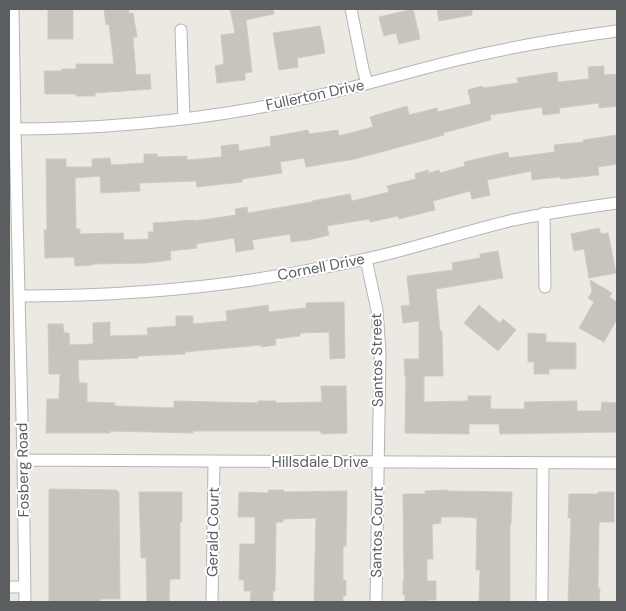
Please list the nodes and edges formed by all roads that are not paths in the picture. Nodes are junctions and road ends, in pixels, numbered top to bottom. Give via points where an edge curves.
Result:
1 (13, 9) edge
2 (351, 9) edge
3 (181, 30) dead end
4 (617, 31) edge
5 (367, 84) junction
6 (184, 119) junction
7 (12, 129) edge
8 (617, 203) edge
9 (544, 213) junction
10 (366, 259) junction
11 (545, 287) dead end
12 (20, 296) junction
13 (23, 460) junction
14 (214, 462) junction
15 (378, 462) junction
16 (617, 463) edge
17 (543, 464) junction
18 (24, 587) junction
19 (9, 588) edge
20 (24, 602) edge
21 (212, 602) edge
22 (376, 602) edge
23 (542, 602) edge

1 - 7 street, Fosberg Road
2 - 5 street
3 - 6 street
4 - 5 street, Fullerton Drive via 516,47
5 - 6 street, Fullerton Drive via 283,103
6 - 7 street, Fullerton Drive via 106,127
7 - 12 street, Fosberg Road
8 - 9 street, Cornell Drive
9 - 10 street, Cornell Drive
9 - 11 street
10 - 12 street, Cornell Drive via 186,289
10 - 15 street, Santos Street via 379,329
12 - 13 street, Fosberg Road
13 - 14 street, Hillsdale Drive
13 - 18 street, Fosberg Road
14 - 15 street, Hillsdale Drive
14 - 21 street, Gerald Court
15 - 17 street, Hillsdale Drive
15 - 22 street, Santos Court
16 - 17 street, Hillsdale Drive
17 - 23 street
18 - 19 street
18 - 20 street, Fosberg Road

